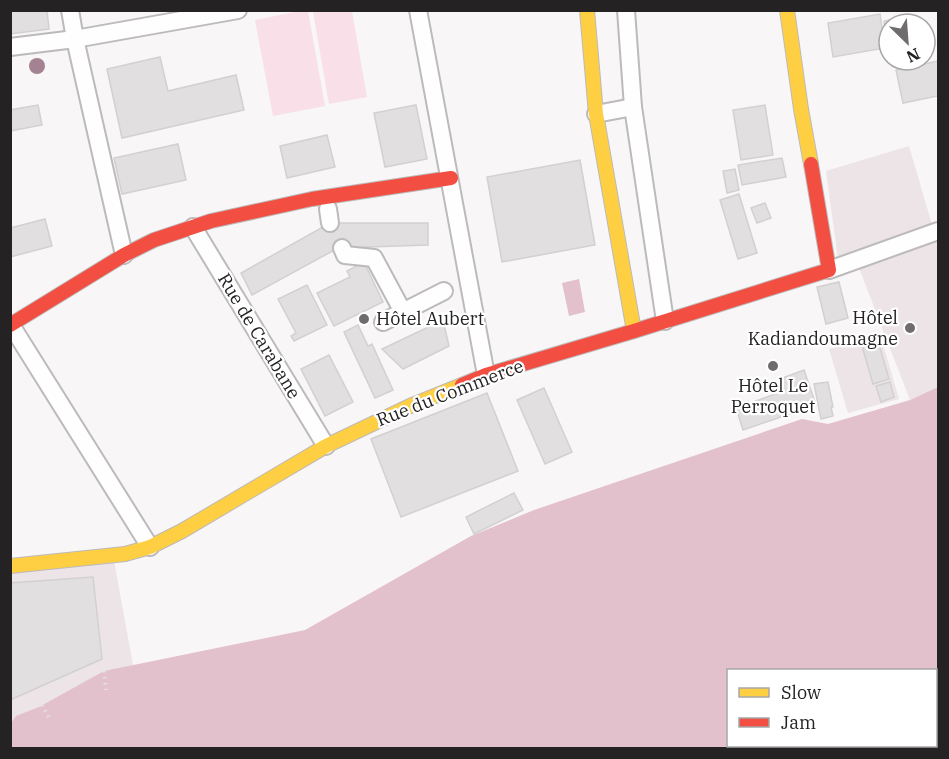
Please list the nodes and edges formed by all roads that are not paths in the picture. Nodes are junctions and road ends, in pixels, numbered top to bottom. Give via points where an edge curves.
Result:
1 (70, 10) edge
2 (238, 10) edge
3 (418, 10) edge
4 (587, 10) edge
5 (626, 10) edge
6 (787, 10) edge
7 (75, 39) junction
8 (10, 47) edge
9 (633, 107) junction
10 (596, 114) junction
11 (451, 178) junction
12 (193, 227) junction
13 (939, 231) edge
14 (342, 248) dead end
15 (124, 255) junction
16 (829, 270) junction
17 (444, 291) dead end
18 (404, 312) junction
19 (665, 321) junction
20 (383, 322) dead end
21 (11, 325) edge
22 (634, 331) junction
23 (486, 375) junction
24 (326, 446) junction
25 (150, 547) junction
26 (10, 566) edge

1 - 7 street
2 - 7 street
3 - 11 street
4 - 10 street
5 - 9 street
6 - 16 street
7 - 8 street
7 - 15 street
9 - 10 street
9 - 19 street
10 - 22 street
11 - 12 street via 312,199
11 - 23 street
12 - 15 street
12 - 24 street, Rue de Carabane
13 - 16 street, Rue du Commerce
14 - 18 street via 345,255 374,258
15 - 21 street
16 - 19 street, Rue du Commerce
17 - 18 street
18 - 20 street
19 - 22 street, Rue du Commerce
21 - 25 street
22 - 23 street, Rue du Commerce
23 - 24 street, Rue du Commerce
24 - 25 street, Rue du Commerce
25 - 26 street, Rue du Commerce via 125,554

